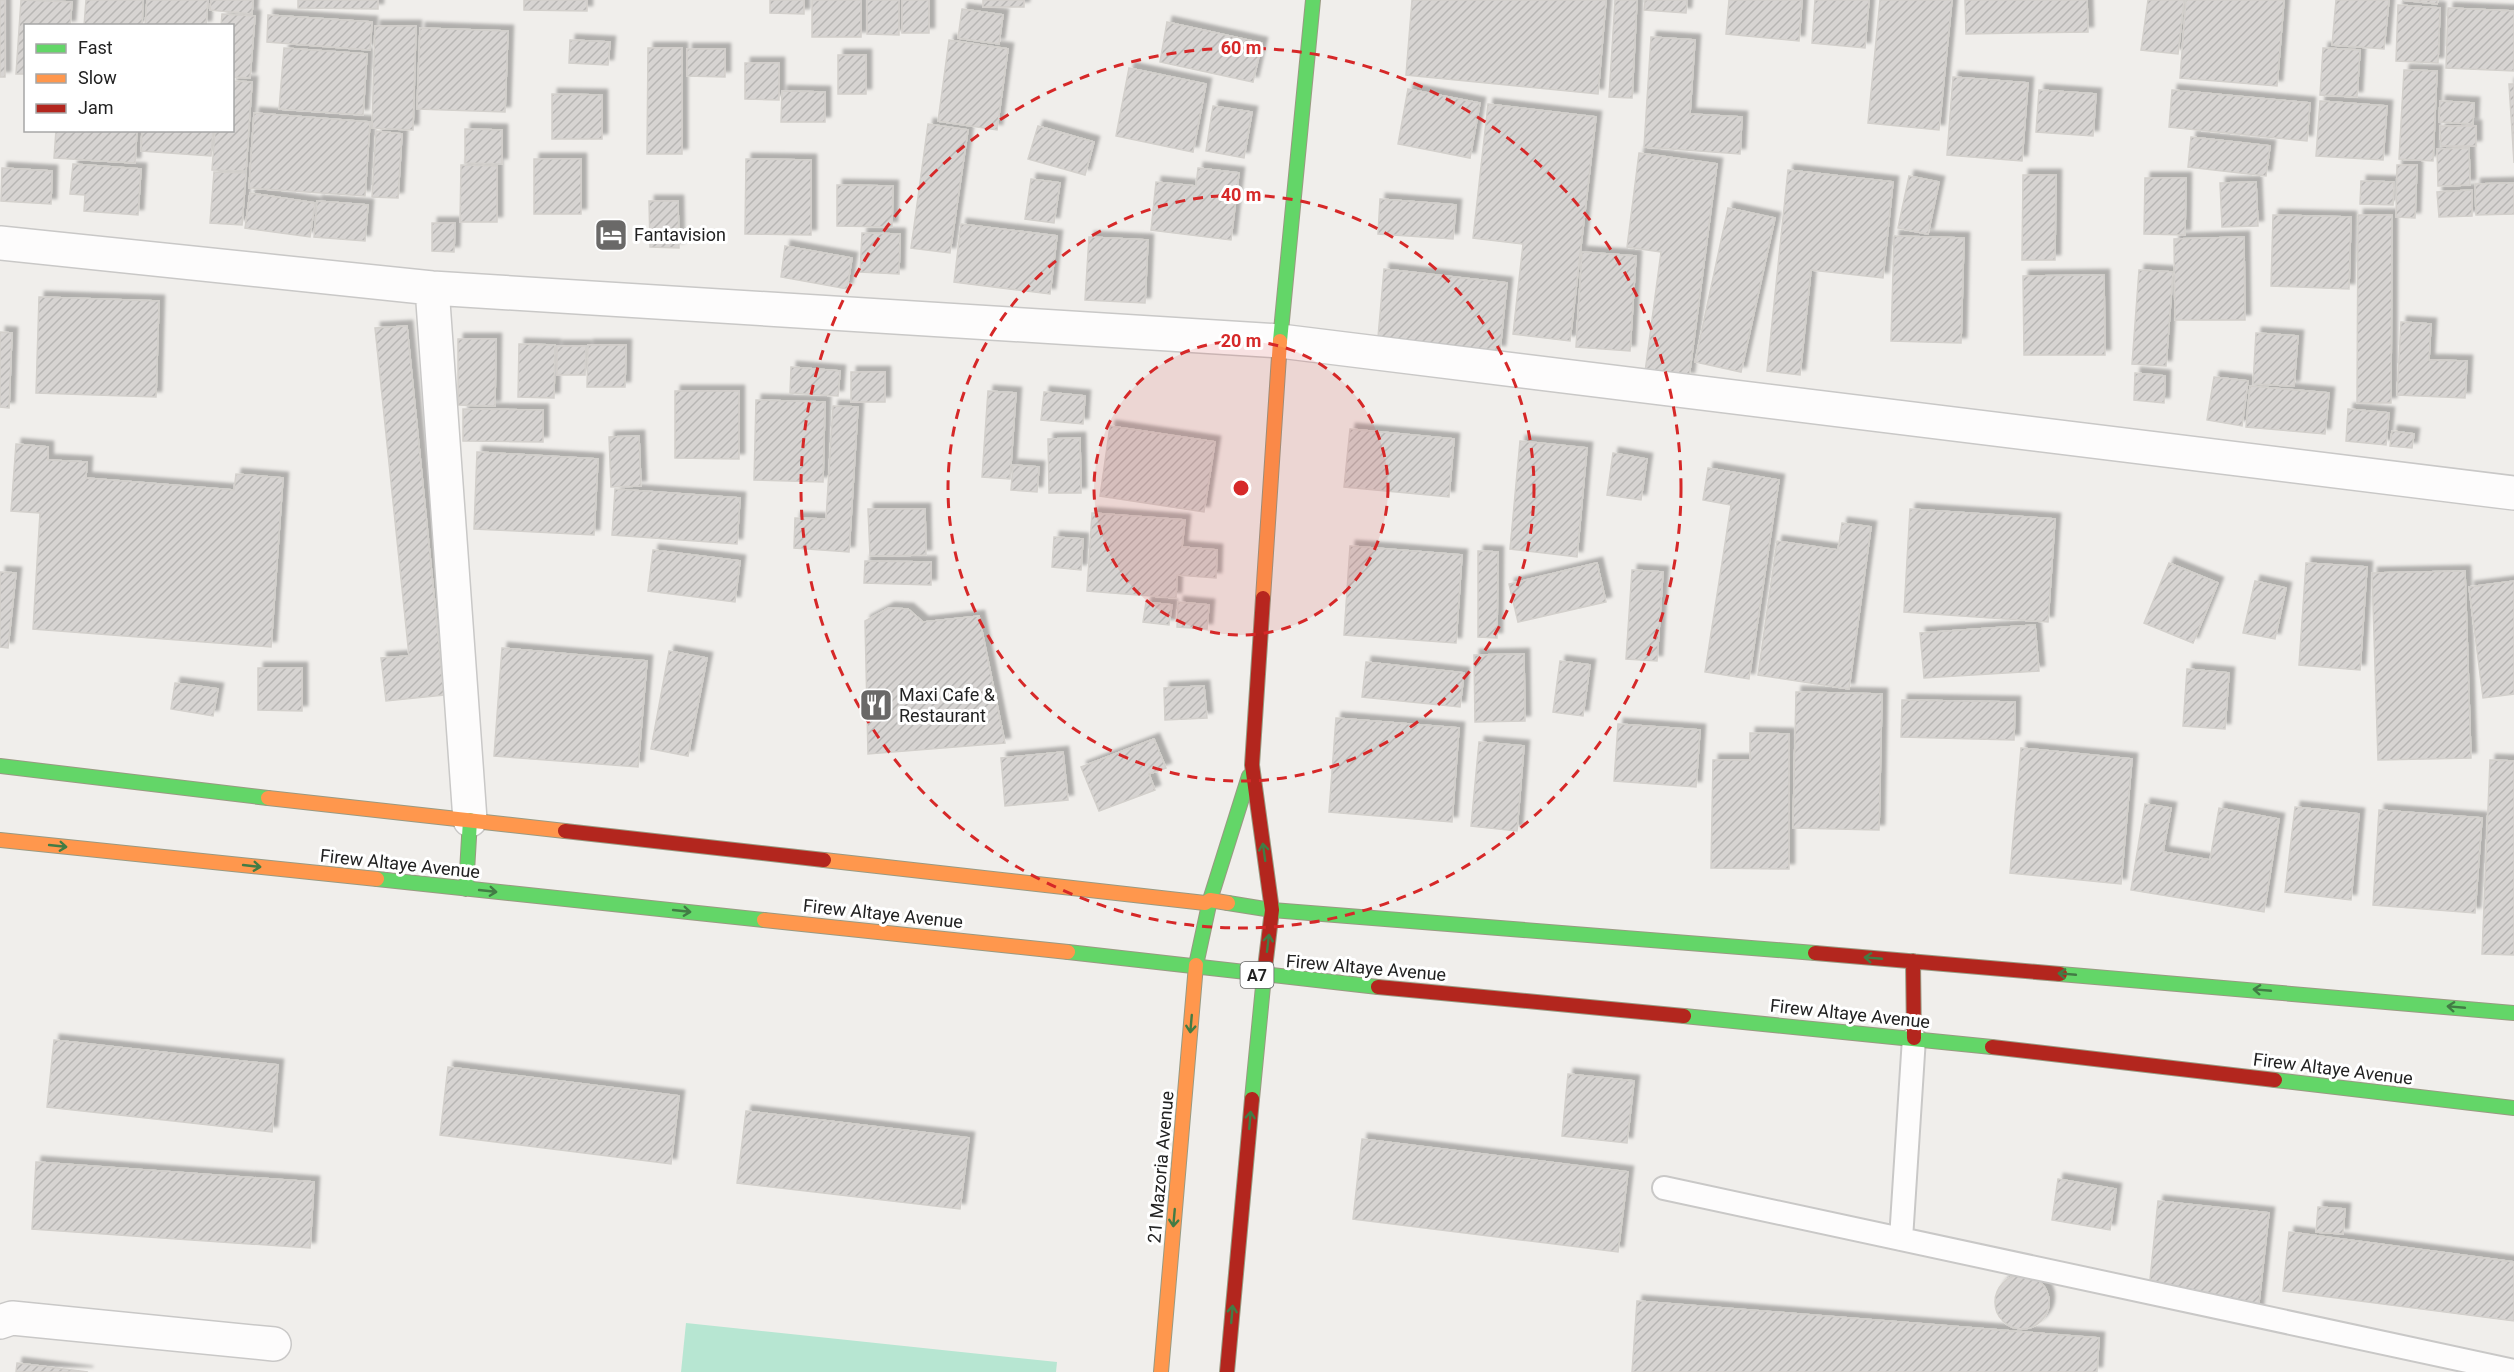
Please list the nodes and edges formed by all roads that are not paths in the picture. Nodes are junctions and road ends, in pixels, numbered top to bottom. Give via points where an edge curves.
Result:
1 (1313, 0) edge
2 (0, 243) edge
3 (432, 288) junction
4 (1280, 341) junction
5 (2514, 493) edge
6 (1252, 765) junction
7 (0, 766) edge
8 (470, 820) junction
9 (0, 840) edge
10 (466, 889) junction
11 (1210, 900) junction
12 (1272, 910) junction
13 (1913, 961) junction
14 (1196, 965) junction
15 (1264, 976) junction
16 (2514, 1013) edge
17 (1914, 1038) junction
18 (2514, 1108) edge
19 (1664, 1188) dead end
20 (1901, 1239) junction
21 (0, 1322) edge
22 (274, 1344) dead end
23 (2514, 1371) edge
24 (1161, 1372) edge
25 (1227, 1372) edge

1 - 4 main road
2 - 3 street
3 - 4 street
3 - 8 street
4 - 5 street
4 - 6 main road
6 - 11 main road
12 -> 6 main road
7 - 8 main road
8 - 10 main road
8 - 11 main road via 1205,903
9 -> 10 main road, Firew Altaye Avenue / A7
10 -> 14 main road, Firew Altaye Avenue / A7
11 - 12 main road
11 - 14 main road, 21 Mazoria Avenue
13 -> 12 main road
15 -> 12 main road
16 -> 13 main road
13 - 17 main road
14 - 15 main road, Firew Altaye Avenue / A7
14 -> 24 main road, 21 Mazoria Avenue
15 - 17 main road, Firew Altaye Avenue / A7
25 -> 15 main road
17 - 18 main road, Firew Altaye Avenue / A7
17 - 20 lane
19 - 20 lane
20 - 23 lane
21 - 22 street via 12,1318

